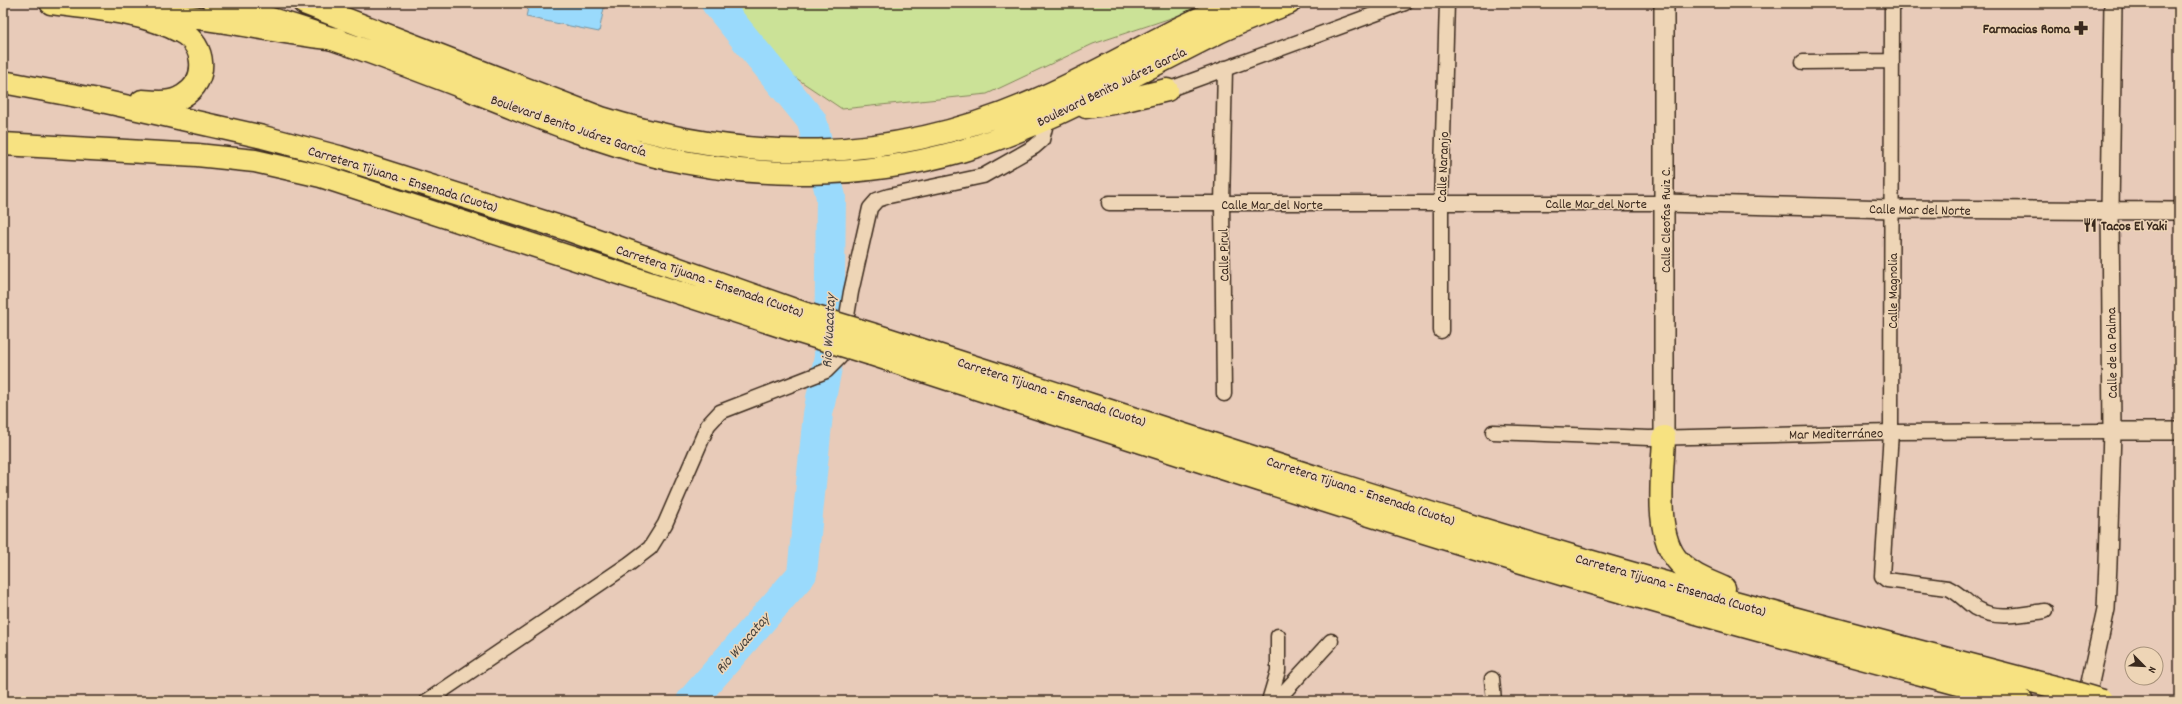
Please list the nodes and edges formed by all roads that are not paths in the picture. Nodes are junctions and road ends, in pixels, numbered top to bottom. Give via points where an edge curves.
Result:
1 (51, 3) edge
2 (214, 3) edge
3 (304, 3) edge
4 (1236, 3) edge
5 (1289, 3) edge
6 (1405, 3) edge
7 (1448, 3) edge
8 (1664, 3) edge
9 (1892, 3) edge
10 (2113, 3) edge
11 (124, 14) junction
12 (338, 40) junction
13 (1892, 61) junction
14 (1803, 62) dead end
15 (1225, 68) junction
16 (3, 82) edge
17 (1167, 90) joint
18 (92, 99) junction
19 (1070, 109) junction
20 (1046, 119) junction
21 (3, 144) edge
22 (1109, 203) dead end
23 (1665, 203) junction
24 (1222, 204) junction
25 (1441, 204) junction
26 (1892, 209) junction
27 (2110, 211) junction
28 (2179, 211) edge
29 (801, 322) junction
30 (1441, 332) dead end
31 (875, 345) junction
32 (1224, 394) dead end
33 (2112, 431) junction
34 (2179, 431) edge
35 (1493, 432) dead end
36 (1891, 432) junction
37 (1664, 437) junction
38 (2045, 611) dead end
39 (1789, 617) junction
40 (1278, 636) dead end
41 (1331, 641) dead end
42 (1492, 679) dead end
43 (427, 701) edge
44 (1269, 701) edge
45 (1276, 701) edge
46 (1494, 701) edge
47 (2022, 701) edge
48 (2086, 701) edge
49 (2103, 701) edge

1 - 11 main road
2 - 12 main road, Boulevard Benito Juárez García via 274,18
3 - 4 main road, Boulevard Benito Juárez García via 601,118 646,132 740,148 800,151 870,148 964,127 1033,102 1138,48
5 - 19 main road, Boulevard Benito Juárez García via 1218,32
6 - 15 street
7 - 25 street, Calle Naranjo
8 - 23 main road, Calle Cleofas Ruiz C.
9 - 13 street, Calle Magnolia
10 - 27 street, Calle de la Palma
11 - 12 main road via 213,19
11 - 18 main road via 158,22 188,36 199,51 202,64 200,75 193,88 184,96 170,101
12 - 20 main road, Boulevard Benito Juárez García via 609,142 657,156 739,170 795,173 871,170 905,164 988,142
13 - 14 street
13 - 26 street, Calle Magnolia
15 - 17 street
15 - 24 street, Calle Pirul
16 - 18 main road, Carretera Tijuana - Ensenada (Cuota)
17 - 19 main road via 1113,104
18 - 29 main road, Carretera Tijuana - Ensenada (Cuota) via 340,157 566,229
19 - 20 main road, Boulevard Benito Juárez García
20 - 43 street via 1042,140 983,176 876,200 870,208 851,292 840,357 835,364 826,371 720,412 708,425 666,524 650,548
21 - 29 main road, Carretera Tijuana - Ensenada (Cuota) via 197,154 255,161 321,176
22 - 24 street, Calle Mar del Norte
23 - 25 street, Calle Mar del Norte
23 - 26 street, Calle Mar del Norte
23 - 37 main road, Calle Cleofas Ruiz C.
24 - 25 street, Calle Mar del Norte
24 - 32 street, Calle Pirul
25 - 30 street, Calle Naranjo
26 - 27 street, Calle Mar del Norte
26 - 36 street, Calle Magnolia
27 - 28 street, Calle Mar del Norte
27 - 33 street, Calle de la Palma
29 - 31 main road, Carretera Tijuana - Ensenada (Cuota), bridge
31 - 39 main road, Carretera Tijuana - Ensenada (Cuota) via 1529,543
31 - 47 main road, Carretera Tijuana - Ensenada (Cuota) via 1328,502 1566,576 1697,614
33 - 34 street, Mar Mediterráneo
33 - 36 street, Mar Mediterráneo
33 - 48 street, Calle de la Palma via 2106,609
35 - 37 street, Mar Mediterráneo
36 - 37 street, Mar Mediterráneo
36 - 38 street, Calle Magnolia via 1884,578 1948,588 1976,608 1994,615 2007,616
37 - 39 main road via 1663,526 1673,555 1685,568 1699,577
39 - 49 main road, Carretera Tijuana - Ensenada (Cuota), bridge
40 - 44 street via 1278,671
41 - 45 street
42 - 46 street

